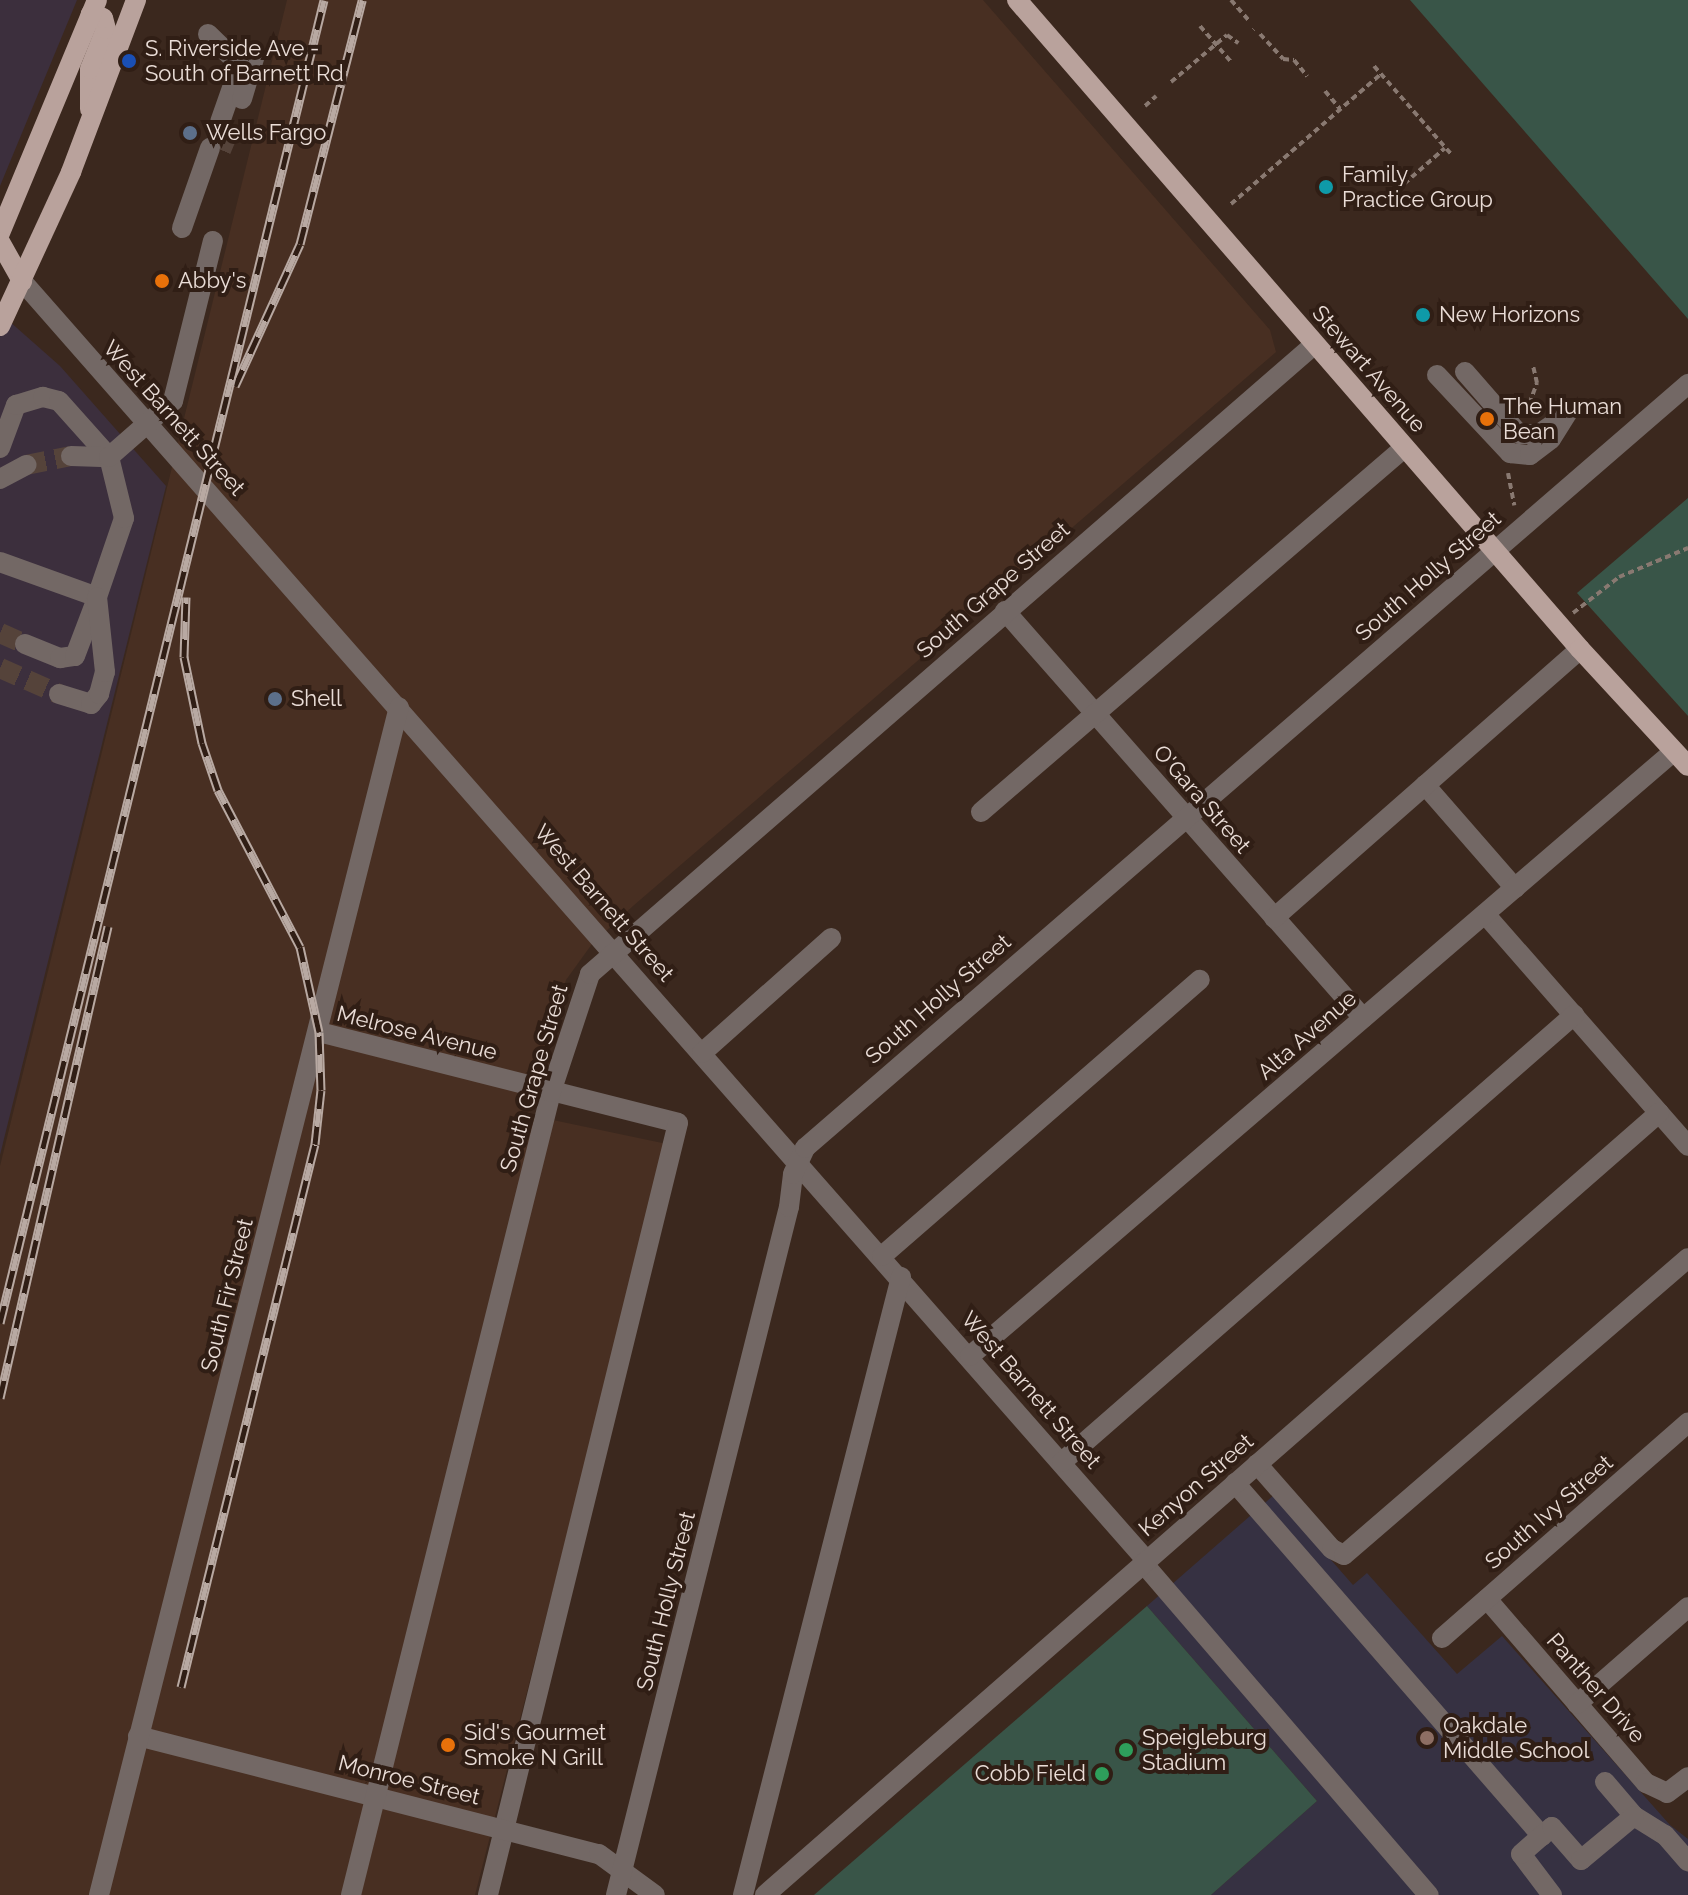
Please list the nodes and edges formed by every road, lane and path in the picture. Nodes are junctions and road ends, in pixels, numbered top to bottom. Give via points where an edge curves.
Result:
1 (136, 0) edge
2 (1017, 0) edge
3 (1231, 0) edge
4 (94, 7) edge
5 (1249, 21) dead end
6 (1200, 26) dead end
7 (208, 34) dead end
8 (1260, 34) dead end
9 (1238, 43) dead end
10 (1216, 44) junction
11 (255, 55) dead end
12 (1232, 63) dead end
13 (1374, 66) dead end
14 (1381, 74) junction
15 (1307, 76) dead end
16 (1171, 82) dead end
17 (1325, 91) dead end
18 (1156, 96) dead end
19 (1145, 106) dead end
20 (1340, 109) junction
21 (90, 127) junction
22 (1301, 142) junction
23 (1445, 148) junction
24 (215, 149) tunnel mouth
25 (1307, 149) dead end
26 (1451, 154) dead end
27 (1389, 197) dead end
28 (1231, 204) dead end
29 (182, 228) dead end
30 (0, 233) edge
31 (213, 241) dead end
32 (0, 242) edge
33 (0, 276) edge
34 (22, 281) junction
35 (0, 326) edge
36 (1315, 344) junction
37 (1533, 366) dead end
38 (1465, 372) dead end
39 (1437, 375) dead end
40 (1688, 384) edge
41 (147, 424) junction
42 (1513, 427) junction
43 (1405, 447) junction
44 (0, 448) edge
45 (71, 456) tunnel mouth
46 (109, 457) junction
47 (26, 465) tunnel mouth
48 (1508, 469) dead end
49 (0, 479) edge
50 (1514, 505) dead end
51 (1688, 548) edge
52 (1494, 550) junction
53 (0, 562) edge
54 (97, 597) junction
55 (1005, 611) junction
56 (1559, 624) junction
57 (25, 644) tunnel mouth
58 (1580, 649) junction
59 (59, 694) tunnel mouth
60 (399, 707) junction
61 (1094, 713) junction
62 (1681, 758) edge
63 (1425, 785) junction
64 (981, 812) dead end
65 (1185, 817) junction
66 (1515, 888) junction
67 (1485, 914) junction
68 (1274, 918) junction
69 (831, 938) dead end
70 (613, 950) junction
71 (1200, 980) dead end
72 (1574, 1015) junction
73 (1363, 1018) junction
74 (319, 1032) junction
75 (702, 1053) junction
76 (551, 1092) junction
77 (1659, 1113) junction
78 (1688, 1146) edge
79 (797, 1162) junction
80 (882, 1256) junction
81 (1688, 1258) edge
82 (901, 1277) junction
83 (970, 1356) junction
84 (1688, 1423) edge
85 (1062, 1462) junction
86 (1257, 1464) junction
87 (1235, 1483) junction
88 (1144, 1561) junction
89 (1487, 1599) junction
90 (1688, 1607) edge
91 (1442, 1638) dead end
92 (1577, 1704) junction
93 (138, 1736) junction
94 (1605, 1782) dead end
95 (1682, 1783) edge
96 (375, 1796) junction
97 (1634, 1816) junction
98 (504, 1828) junction
99 (1542, 1836) junction
100 (1688, 1861) edge
101 (624, 1868) junction
102 (99, 1895) edge
103 (351, 1895) edge
104 (488, 1895) edge
105 (616, 1895) edge
106 (655, 1895) edge
107 (743, 1895) edge
108 (765, 1895) edge
109 (1429, 1895) edge
110 (1552, 1895) edge

1 - 21 main road
2 - 36 main road, Stewart Avenue
3 - 5 path
4 - 21 main road via 106,29 90,69
4 - 30 main road
6 - 10 path
7 - 11 street via 240,65 225,126
8 - 15 path
9 - 10 path via 1227,35
10 - 12 path
10 - 16 path
13 - 14 path
14 - 20 path
14 - 23 path
17 - 20 path
18 - 19 path
20 - 22 path
21 - 34 main road
22 - 25 path
22 - 28 path
23 - 26 path
23 - 27 path
24 - 29 street
31 - 41 street via 173,401
32 - 34 main road
33 - 34 main road
34 - 35 main road
34 - 41 street, West Barnett Street
36 - 43 main road, Stewart Avenue
36 - 55 street, South Grape Street
37 - 42 path via 1537,383 1524,417
38 - 42 street
39 - 42 street via 1510,453 1530,455 1551,439 1569,410 1539,434 1528,437
40 - 52 street, South Holly Street
41 - 46 street
41 - 60 street, West Barnett Street
43 - 52 main road, Stewart Avenue
43 - 61 street
44 - 46 street via 16,405 43,397 68,410
45 - 46 street
46 - 54 street via 124,518
47 - 49 street
48 - 50 path
51 - 56 path via 1619,577
52 - 56 main road, Stewart Avenue
52 - 65 street, South Holly Street
53 - 54 street
54 - 57 street via 86,638 75,656 60,658
54 - 59 street via 105,672 99,694 91,704
55 - 61 street, O'Gara Street
55 - 70 street, South Grape Street
56 - 58 main road, Stewart Avenue
58 - 62 main road, Stewart Avenue
58 - 63 street
60 - 70 street, West Barnett Street
60 - 74 street, South Fir Street
61 - 64 street
61 - 65 street, O'Gara Street
62 - 66 street, Alta Avenue
63 - 66 street
63 - 68 street
65 - 68 street, O'Gara Street
65 - 79 street, South Holly Street via 819,1133
66 - 67 street, Alta Avenue
67 - 72 street
67 - 73 street, Alta Avenue
68 - 73 street, O'Gara Street
69 - 75 street
70 - 75 street, West Barnett Street
70 - 76 street, South Grape Street via 590,974 580,995
71 - 80 street
72 - 77 street
72 - 85 street
73 - 83 street, Alta Avenue
74 - 76 street, Melrose Avenue
74 - 93 street, South Fir Street
75 - 79 street, West Barnett Street
76 - 96 street, South Grape Street
76 - 98 street, Melrose Avenue via 678,1123
77 - 78 street
77 - 86 street, Kenyon Street
79 - 80 street, West Barnett Street
79 - 101 street, South Holly Street
80 - 82 street, West Barnett Street
81 - 86 street via 1344,1555 1332,1549
82 - 83 street, West Barnett Street
82 - 107 street
83 - 85 street, West Barnett Street
84 - 89 street, South Ivy Street
85 - 88 street, West Barnett Street
86 - 87 street, Kenyon Street
87 - 88 street, Kenyon Street
87 - 99 street
88 - 108 street, Kenyon Street
88 - 109 street, West Barnett Street
89 - 91 street, South Ivy Street
89 - 92 street, Panther Drive
90 - 92 street
92 - 95 street, Panther Drive via 1656,1791
93 - 96 street, Monroe Street
93 - 102 street, South Fir Street
94 - 97 street
96 - 98 street, Monroe Street
96 - 103 street, South Grape Street
97 - 99 street via 1581,1860 1552,1827
97 - 100 street via 1665,1835
98 - 101 street, Monroe Street via 599,1854
98 - 104 street
99 - 110 street via 1521,1854
101 - 105 street, South Holly Street
101 - 106 street, Monroe Street

